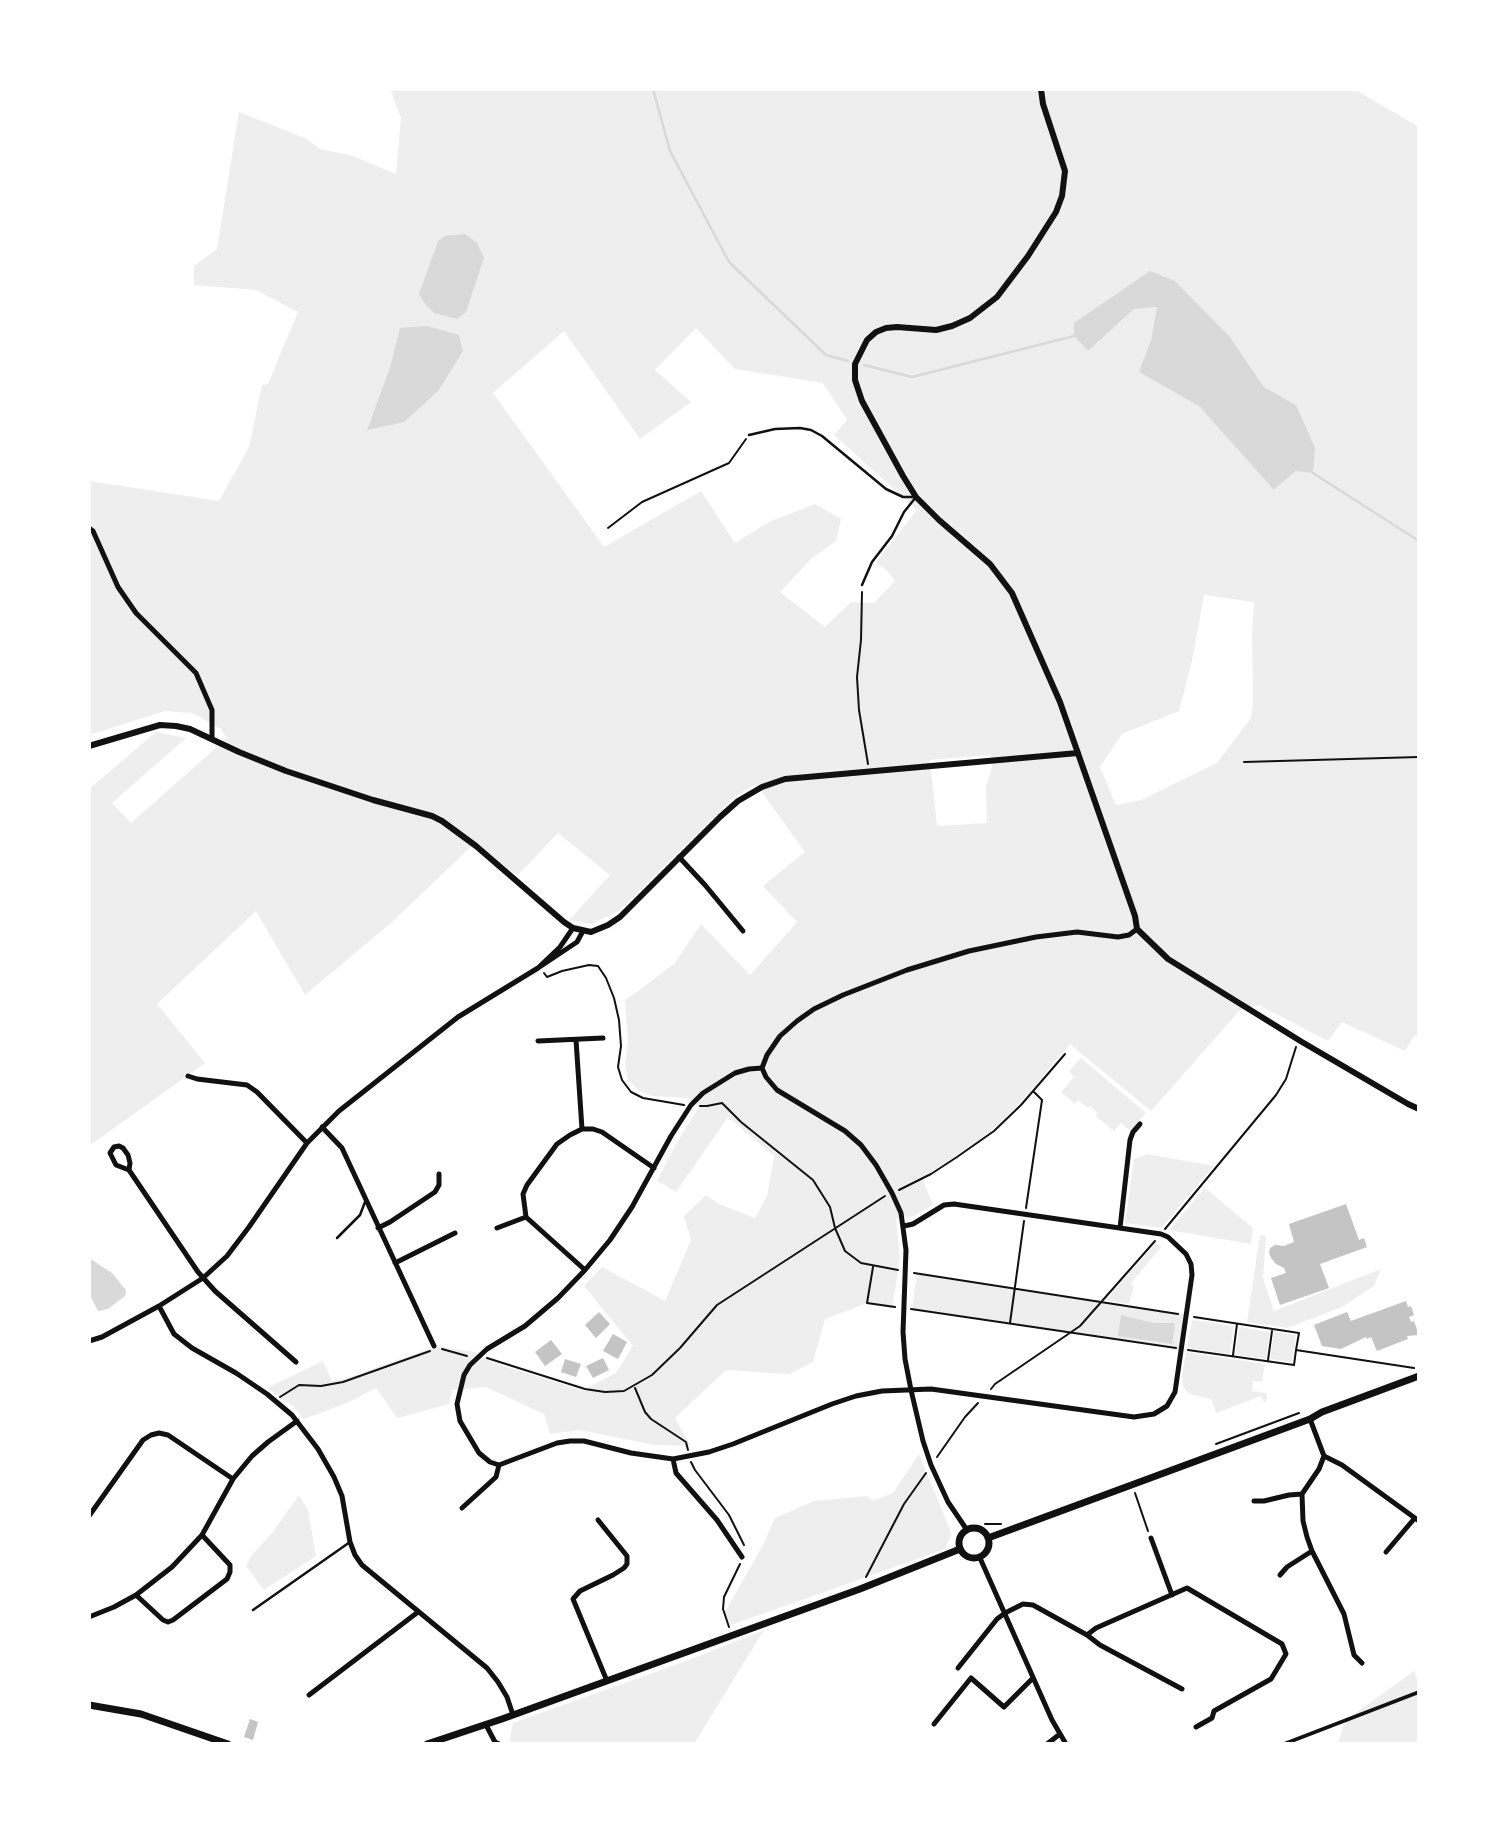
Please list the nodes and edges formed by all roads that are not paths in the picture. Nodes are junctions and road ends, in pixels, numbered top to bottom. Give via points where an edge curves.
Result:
1 (1041, 89) edge
2 (749, 435) road end
3 (916, 497) junction
4 (89, 527) edge
5 (862, 585) road end
6 (212, 738) junction
7 (89, 746) edge
8 (1078, 753) junction
9 (679, 857) junction
10 (573, 928) junction
11 (1137, 929) junction
12 (743, 930) dead end
13 (583, 931) junction
14 (538, 968) junction
15 (603, 1038) dead end
16 (576, 1040) junction
17 (538, 1041) dead end
18 (762, 1068) junction
19 (188, 1076) dead end
20 (1419, 1109) edge
21 (1140, 1124) dead end
22 (322, 1127) junction
23 (582, 1129) junction
24 (307, 1143) junction
25 (654, 1168) junction
26 (129, 1170) junction
27 (439, 1174) dead end
28 (366, 1201) junction
29 (526, 1217) junction
30 (904, 1226) junction
31 (378, 1228) junction
32 (497, 1228) dead end
33 (1120, 1228) junction
34 (455, 1233) dead end
35 (337, 1238) dead end
36 (395, 1263) junction
37 (585, 1270) junction
38 (203, 1278) junction
39 (159, 1306) junction
40 (89, 1341) edge
41 (434, 1346) dead end
42 (296, 1362) dead end
43 (1419, 1376) edge
44 (911, 1390) junction
45 (1310, 1419) junction
46 (297, 1421) junction
47 (1324, 1456) junction
48 (673, 1459) junction
49 (499, 1465) junction
50 (233, 1479) junction
51 (1301, 1494) junction
52 (1254, 1501) dead end
53 (462, 1508) dead end
54 (89, 1516) edge
55 (598, 1520) dead end
56 (1416, 1520) edge
57 (968, 1530) junction
58 (202, 1535) junction
59 (989, 1538) junction
60 (1151, 1538) road end
61 (350, 1542) junction
62 (960, 1549) junction
63 (1312, 1551) junction
64 (1386, 1552) dead end
65 (742, 1557) dead end
66 (980, 1558) junction
67 (1280, 1575) dead end
68 (136, 1595) junction
69 (1172, 1595) junction
70 (253, 1610) dead end
71 (418, 1612) junction
72 (1005, 1613) junction
73 (89, 1617) edge
74 (1087, 1635) junction
75 (1362, 1663) dead end
76 (958, 1668) dead end
77 (1033, 1678) junction
78 (607, 1681) junction
79 (1182, 1689) dead end
80 (1419, 1692) edge
81 (309, 1695) dead end
82 (89, 1705) edge
83 (513, 1715) junction
84 (934, 1724) dead end
85 (486, 1725) junction
86 (1196, 1727) dead end
87 (1060, 1734) junction
88 (228, 1744) edge
89 (427, 1744) edge
90 (499, 1744) edge
91 (1048, 1744) edge
92 (1066, 1744) edge
93 (1284, 1744) edge

1 - 3 street via 1065,178 1056,212 1028,256 997,297 970,318 936,330 897,327 876,332 855,364 862,401
2 - 3 lane via 775,429 811,430 887,489
3 - 5 lane via 872,562
3 - 8 street via 990,565 1012,593
4 - 6 street via 136,613 196,673 212,710
6 - 7 street via 160,725
6 - 10 street via 286,771 442,821
8 - 9 street via 785,779 738,801
8 - 11 street
9 - 12 street
9 - 13 street via 620,917 601,929
10 - 13 street
10 - 14 street
11 - 18 street via 1118,937 1077,932 1036,937 907,970 814,1009 780,1036
11 - 20 street via 1168,959
13 - 14 street via 577,942
14 - 22 street via 458,1017
15 - 16 street
16 - 17 street
16 - 23 street
18 - 25 street via 734,1073 703,1093
18 - 30 street via 777,1090 861,1145 892,1193
19 - 24 street via 247,1085
21 - 33 street via 1130,1140
22 - 24 street
22 - 28 street via 342,1148
23 - 25 street via 602,1132
23 - 29 street via 557,1144 527,1185 523,1194
24 - 38 street via 227,1256
25 - 37 street via 610,1240
26 - 26 street via 111,1157 114,1147 123,1148 128,1155
26 - 38 street
27 - 31 street via 435,1192
28 - 31 street
28 - 35 lane via 360,1215
29 - 32 street
29 - 37 street
30 - 33 street via 954,1204
30 - 44 street via 905,1359
31 - 36 street
33 - 44 street via 1161,1234 1177,1244 1191,1264 1175,1392 1167,1406 1134,1418
34 - 36 street
36 - 41 street
37 - 49 street via 525,1326 470,1365 457,1404 460,1422 479,1453
38 - 39 street
38 - 42 street
39 - 40 street
39 - 46 street via 174,1334 276,1401
43 - 45 main road
44 - 48 street via 856,1396 733,1444
44 - 57 street via 931,1465 948,1502
45 - 47 street
45 - 59 main road
46 - 50 street via 252,1456
46 - 61 street via 339,1488
47 - 51 street
47 - 56 street
48 - 49 street via 570,1441
48 - 65 street via 676,1472
49 - 53 street via 496,1477
50 - 54 street via 168,1435 151,1434
50 - 58 street
51 - 52 street
51 - 63 street
55 - 78 street via 626,1556 627,1564 573,1599
56 - 64 street
57 - 59 main road via 980,1530
57 - 62 main road via 960,1538
58 - 68 street
58 - 68 street via 230,1565 227,1579 168,1622
59 - 66 main road via 989,1549
60 - 69 street
61 - 70 lane
61 - 71 street via 362,1565
62 - 66 main road via 968,1557
62 - 78 main road
63 - 67 street
63 - 75 street via 1344,1614 1354,1655
66 - 72 street
68 - 73 street
69 - 74 street
69 - 86 street via 1187,1588 1282,1644 1286,1654 1271,1679 1214,1711 1212,1718
71 - 81 street
71 - 83 street via 487,1668
72 - 74 street via 1023,1604 1033,1605
72 - 76 street
72 - 77 street
74 - 79 street
77 - 84 street via 1004,1707 971,1678
77 - 87 street
78 - 83 main road
80 - 93 street
82 - 88 main road via 152,1717
83 - 85 main road
85 - 89 main road
85 - 90 street
87 - 91 street
87 - 92 street

